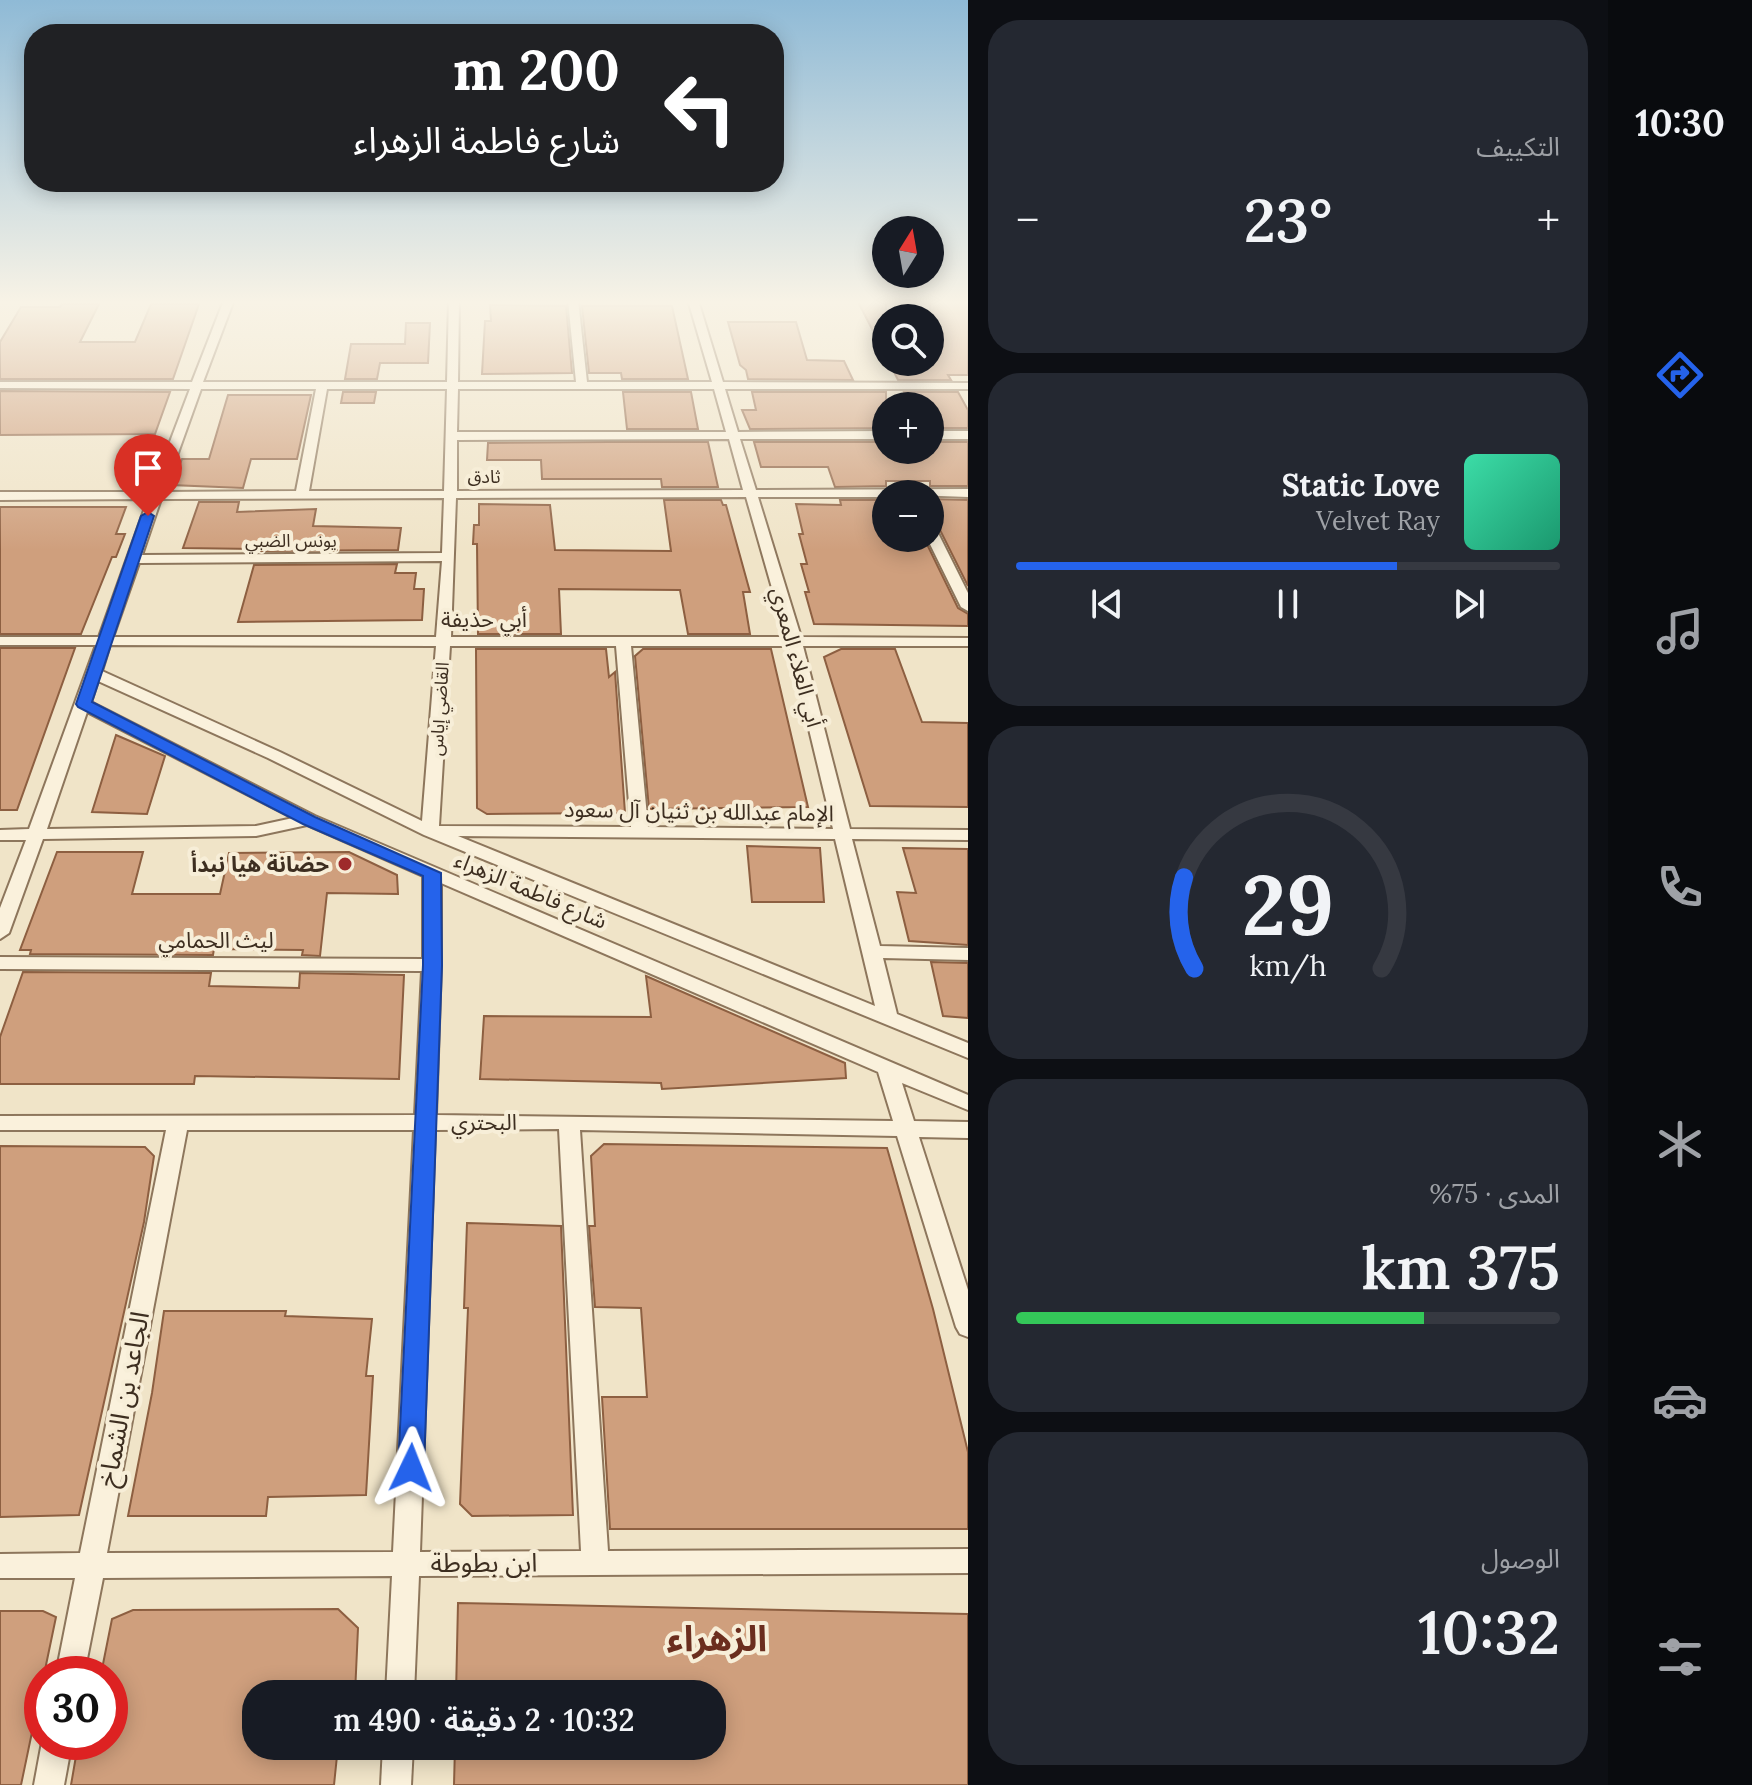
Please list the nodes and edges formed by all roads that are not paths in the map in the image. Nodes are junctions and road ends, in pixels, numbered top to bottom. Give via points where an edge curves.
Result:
1 (196, 384) junction
2 (0, 385) edge
3 (322, 385) junction
4 (453, 385) junction
5 (582, 385) joint
6 (718, 385) junction
7 (968, 386) edge
8 (872, 435) edge
9 (944, 435) edge
10 (968, 435) edge
11 (453, 436) junction
12 (733, 436) junction
13 (752, 493) junction
14 (872, 493) edge
15 (944, 493) edge
16 (968, 493) edge
17 (451, 494) junction
18 (155, 495) junction
19 (302, 495) junction
20 (0, 496) edge
21 (940, 552) edge
22 (449, 557) junction
23 (133, 559) junction
24 (968, 607) edge
25 (106, 640) junction
26 (0, 641) edge
27 (444, 641) junction
28 (623, 642) junction
29 (795, 642) junction
30 (968, 642) edge
31 (95, 674) junction
32 (83, 704) junction
33 (309, 820) junction
34 (430, 831) junction
35 (640, 832) junction
36 (842, 834) junction
37 (0, 835) edge
38 (37, 835) junction
39 (968, 835) edge
40 (432, 873) junction
41 (0, 933) edge
42 (872, 952) junction
43 (968, 954) edge
44 (0, 963) edge
45 (432, 965) junction
46 (888, 1018) junction
47 (968, 1051) edge
48 (887, 1069) junction
49 (968, 1103) edge
50 (569, 1122) junction
51 (0, 1123) edge
52 (425, 1123) junction
53 (178, 1124) junction
54 (907, 1127) junction
55 (968, 1130) edge
56 (968, 1327) edge
57 (968, 1561) edge
58 (595, 1562) junction
59 (407, 1563) junction
60 (90, 1565) junction
61 (0, 1566) edge
62 (73, 1656) edge
63 (401, 1680) edge
64 (54, 1760) edge
65 (397, 1760) edge
66 (49, 1785) edge
67 (396, 1785) edge

1 - 2 street
1 - 3 street
1 - 18 street
3 - 4 street
3 - 19 street
4 - 5 street
4 - 11 street, القاضي إياس
5 - 6 street
6 - 7 street
6 - 12 street, أبي العلاء المعري
8 - 12 street
9 - 10 street
11 - 12 street
11 - 17 street, القاضي إياس
12 - 13 street, أبي العلاء المعري
13 - 14 street, ثادق
13 - 17 street, ثادق
13 - 29 street, أبي العلاء المعري
15 - 16 street, ثادق
17 - 19 street, ثادق
17 - 22 street, القاضي إياس
18 - 19 street, ثادق
18 - 20 street, ثادق
18 - 23 street
21 - 24 street
22 - 23 street, يونس الضبي
22 - 27 street, القاضي إياس
23 - 25 street
25 - 26 street, أبي حذيفة
25 - 27 street, أبي حذيفة
25 - 31 street
27 - 28 street, أبي حذيفة
27 - 34 street, القاضي إياس
28 - 29 street, أبي حذيفة
28 - 35 street
29 - 30 street, أبي حذيفة
29 - 36 street, أبي العلاء المعري
31 - 32 street
31 - 34 street, شارع فاطمة الزهراء
32 - 33 street, شارع فاطمة الزهراء
32 - 38 street
33 - 38 street via 256,831
33 - 40 street, شارع فاطمة الزهراء
34 - 35 street, الإمام عبدالله بن ثنيان آل سعود
34 - 46 street, شارع فاطمة الزهراء
35 - 36 street, الإمام عبدالله بن ثنيان آل سعود
36 - 39 street, الإمام عبدالله بن ثنيان آل سعود
36 - 42 street, أبي العلاء المعري
37 - 38 street
38 - 41 street
40 - 45 street
40 - 48 street, شارع فاطمة الزهراء
42 - 43 street
42 - 46 street, أبي العلاء المعري
44 - 45 street, ليث الحمامي
45 - 52 street
46 - 47 street, شارع فاطمة الزهراء
48 - 49 street, شارع فاطمة الزهراء
48 - 54 street
50 - 52 street, البحتري
50 - 54 street, البحتري
50 - 58 street
51 - 53 street, البحتري
52 - 53 street, البحتري
52 - 59 street
53 - 60 street, الجاعد بن الشماخ
54 - 55 street, البحتري
54 - 56 street
57 - 58 street, ابن بطوطة
58 - 59 street, ابن بطوطة
59 - 60 street, ابن بطوطة
59 - 63 street
60 - 61 street, ابن بطوطة
60 - 62 street, الجاعد بن الشماخ
64 - 66 street
65 - 67 street

